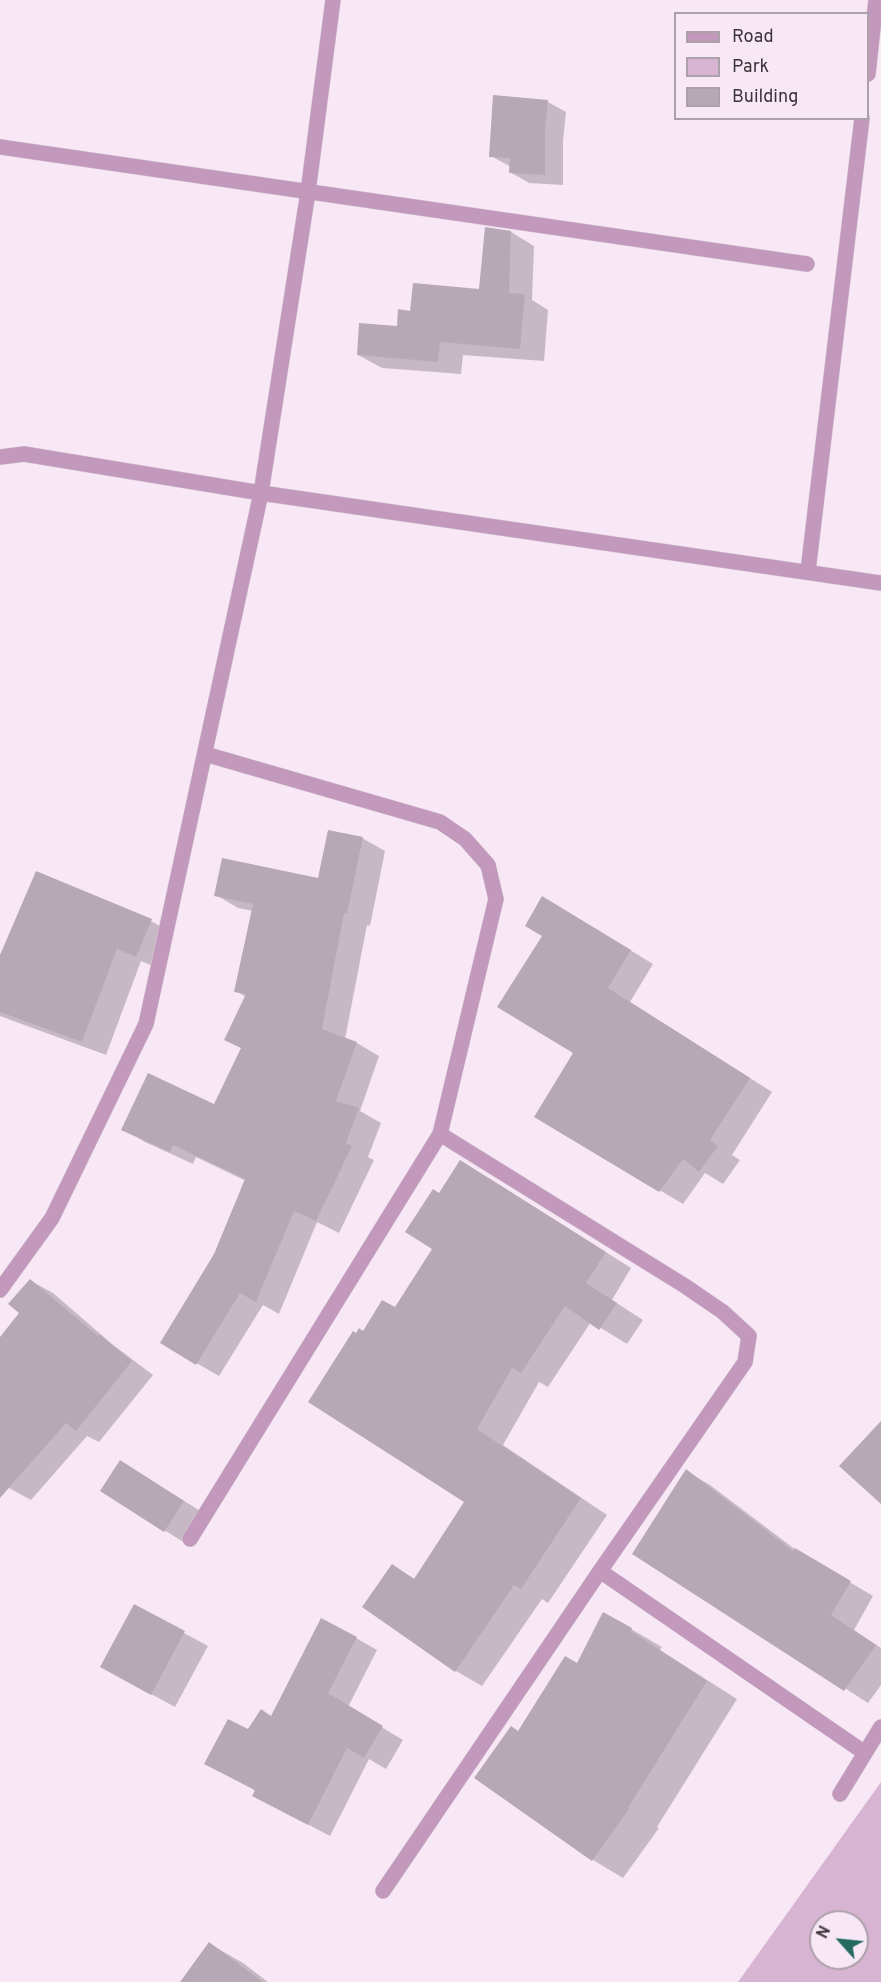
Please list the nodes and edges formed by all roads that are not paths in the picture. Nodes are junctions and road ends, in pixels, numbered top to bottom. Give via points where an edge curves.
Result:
1 (333, 0) edge
2 (876, 0) edge
3 (869, 58) edge
4 (862, 120) edge
5 (0, 147) edge
6 (308, 192) junction
7 (807, 264) dead end
8 (0, 457) edge
9 (261, 493) junction
10 (808, 572) junction
11 (881, 583) edge
12 (205, 754) junction
13 (440, 1134) junction
14 (0, 1290) edge
15 (190, 1539) dead end
16 (600, 1571) junction
17 (881, 1727) edge
18 (865, 1753) junction
19 (840, 1794) dead end
20 (383, 1892) dead end

1 - 6 street
2 - 3 street
4 - 10 street
5 - 6 street
6 - 7 street
6 - 9 street
8 - 9 street via 24,454
9 - 10 street
9 - 12 street
10 - 11 street
12 - 13 street via 440,822 465,839 488,865 496,899
12 - 14 street via 146,1024 52,1218
13 - 15 street
13 - 16 street via 685,1286 750,1336 745,1362
16 - 18 street
16 - 20 street
17 - 18 street
18 - 19 street

